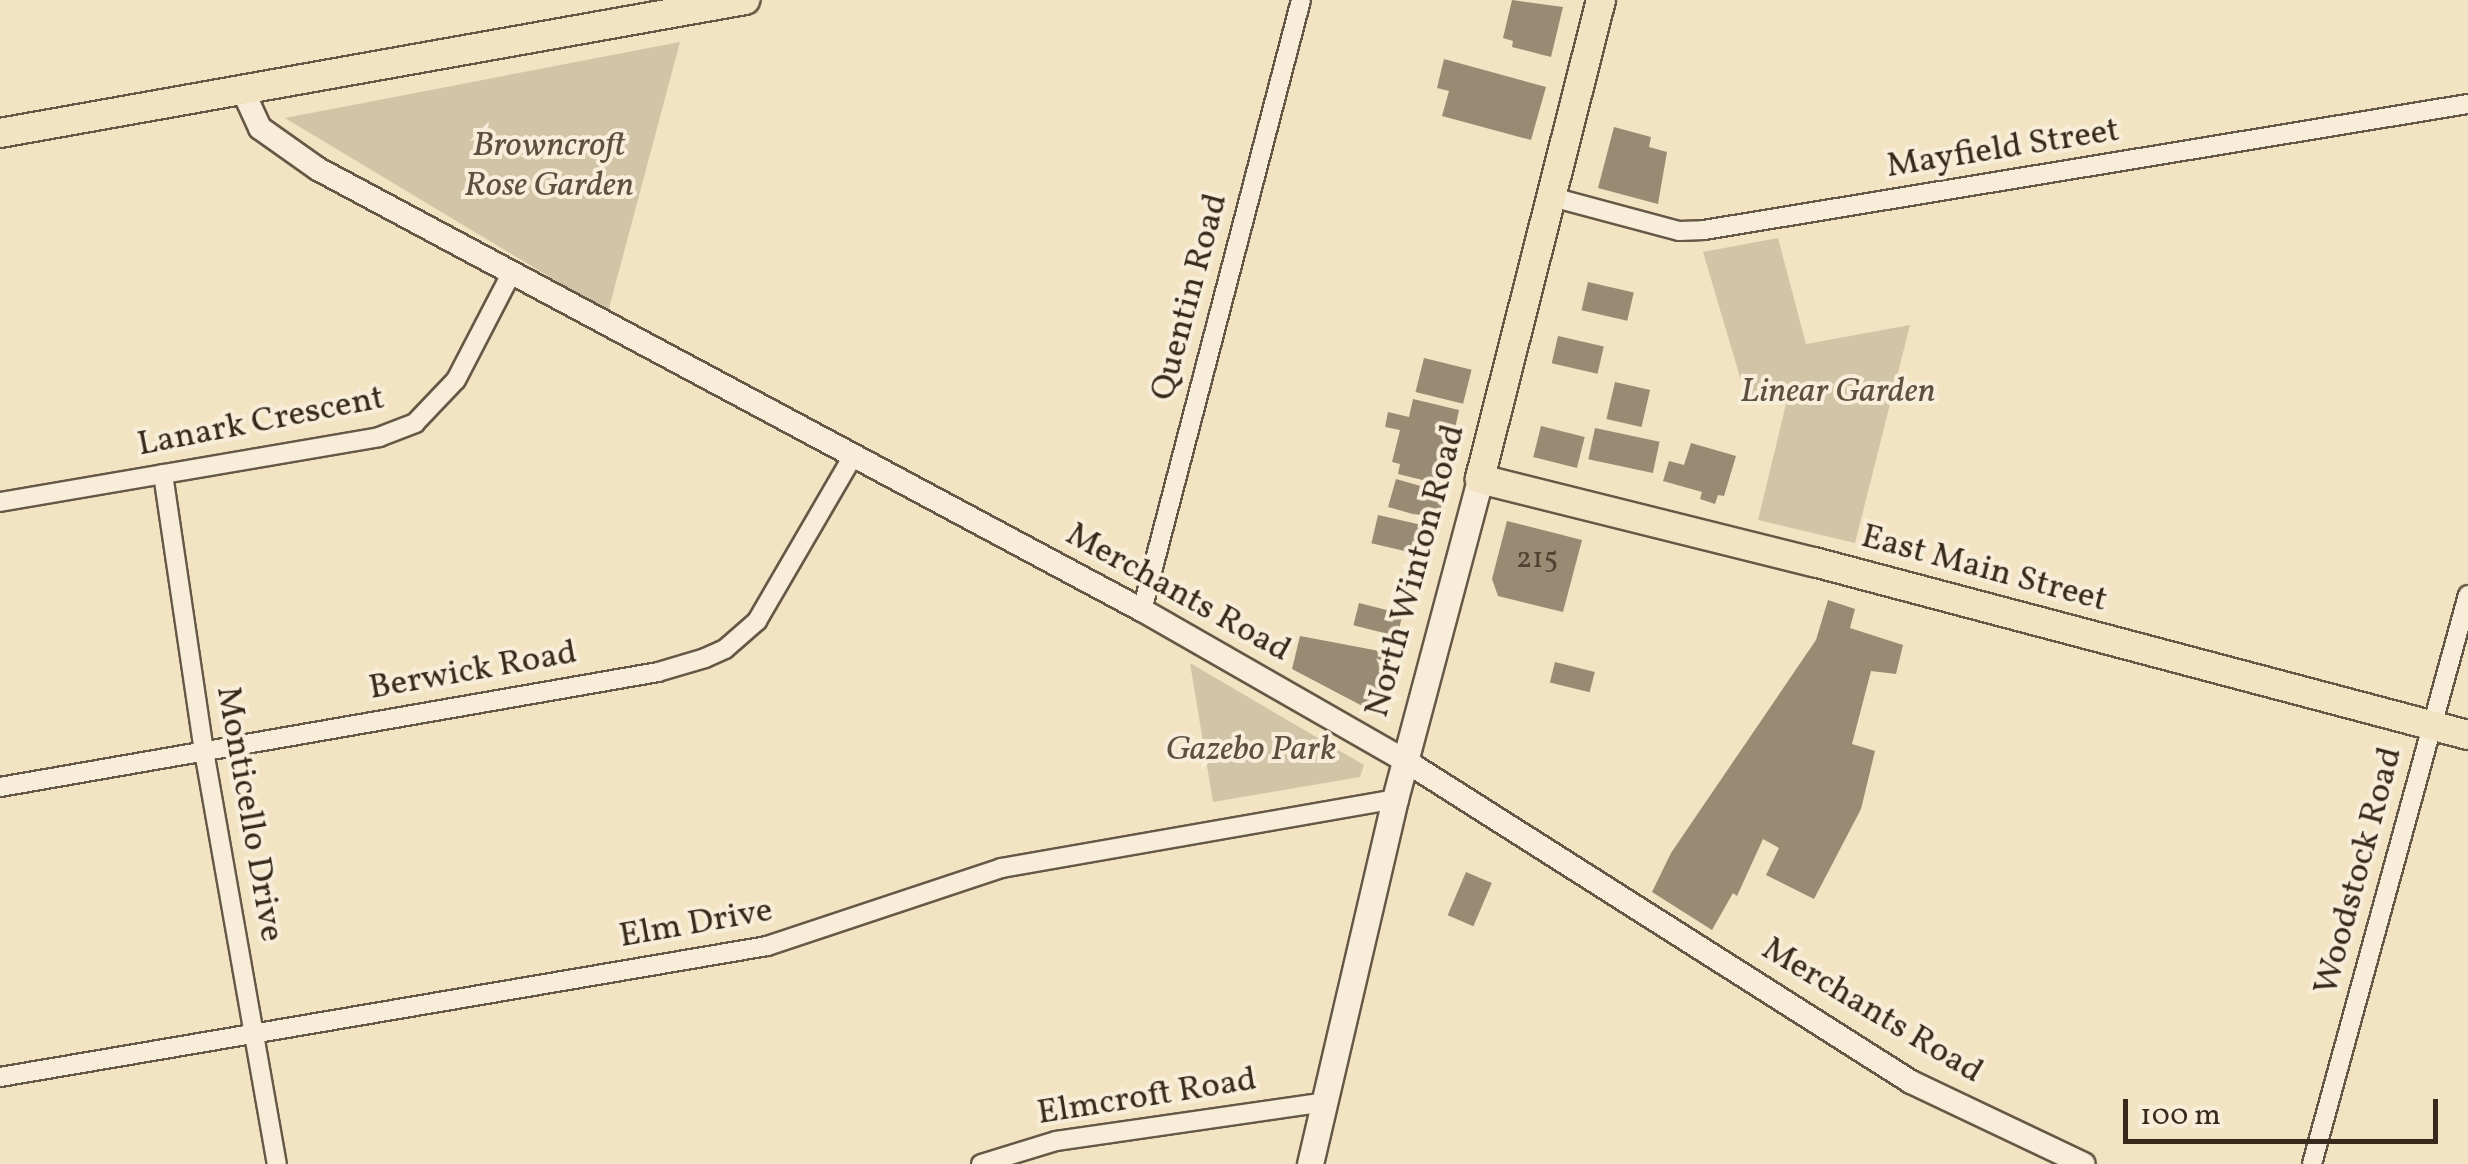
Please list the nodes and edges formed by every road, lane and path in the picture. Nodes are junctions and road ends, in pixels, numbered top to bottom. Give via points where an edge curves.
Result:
1 (745, 0) edge
2 (1301, 0) edge
3 (1602, 0) edge
4 (242, 90) junction
5 (2468, 104) edge
6 (0, 133) edge
7 (1552, 197) junction
8 (511, 274) junction
9 (852, 458) junction
10 (163, 474) junction
11 (1480, 479) junction
12 (0, 502) edge
13 (2468, 595) edge
14 (1142, 610) junction
15 (2432, 726) junction
16 (2468, 736) edge
17 (204, 751) junction
18 (1404, 760) junction
19 (0, 787) edge
20 (1394, 799) junction
21 (254, 1034) junction
22 (0, 1076) edge
23 (1325, 1102) junction
24 (277, 1164) edge
25 (980, 1164) edge
26 (1310, 1164) edge
27 (2084, 1164) edge
28 (2312, 1164) edge

1 - 4 main road
2 - 14 street, Quentin Road
3 - 7 main road, North Winton Road
4 - 6 main road
4 - 8 street, Merchants Road via 254,120 281,146
5 - 7 street, Mayfield Street via 1704,230 1679,230
7 - 11 main road, North Winton Road
8 - 9 street, Merchants Road
8 - 10 street, Lanark Crescent via 456,380 415,424 379,437
9 - 14 street, Merchants Road
9 - 17 street, Berwick Road via 758,622 705,658 658,672
10 - 12 street, Lanark Crescent
10 - 17 street, Monticello Drive
11 - 15 main road, East Main Street
11 - 18 main road, North Winton Road
13 - 15 street, Woodstock Road
14 - 18 street, Merchants Road
15 - 16 main road, East Main Street
15 - 28 street, Woodstock Road
17 - 19 street, Berwick Road
17 - 21 street, Monticello Drive
18 - 20 main road, North Winton Road
18 - 27 street, Merchants Road via 1912,1082
20 - 21 street, Elm Drive via 1000,868 767,946
20 - 23 main road, North Winton Road
21 - 22 street, Elm Drive
21 - 24 street, Monticello Drive
23 - 25 street, Elmcroft Road via 1056,1141
23 - 26 main road, North Winton Road

